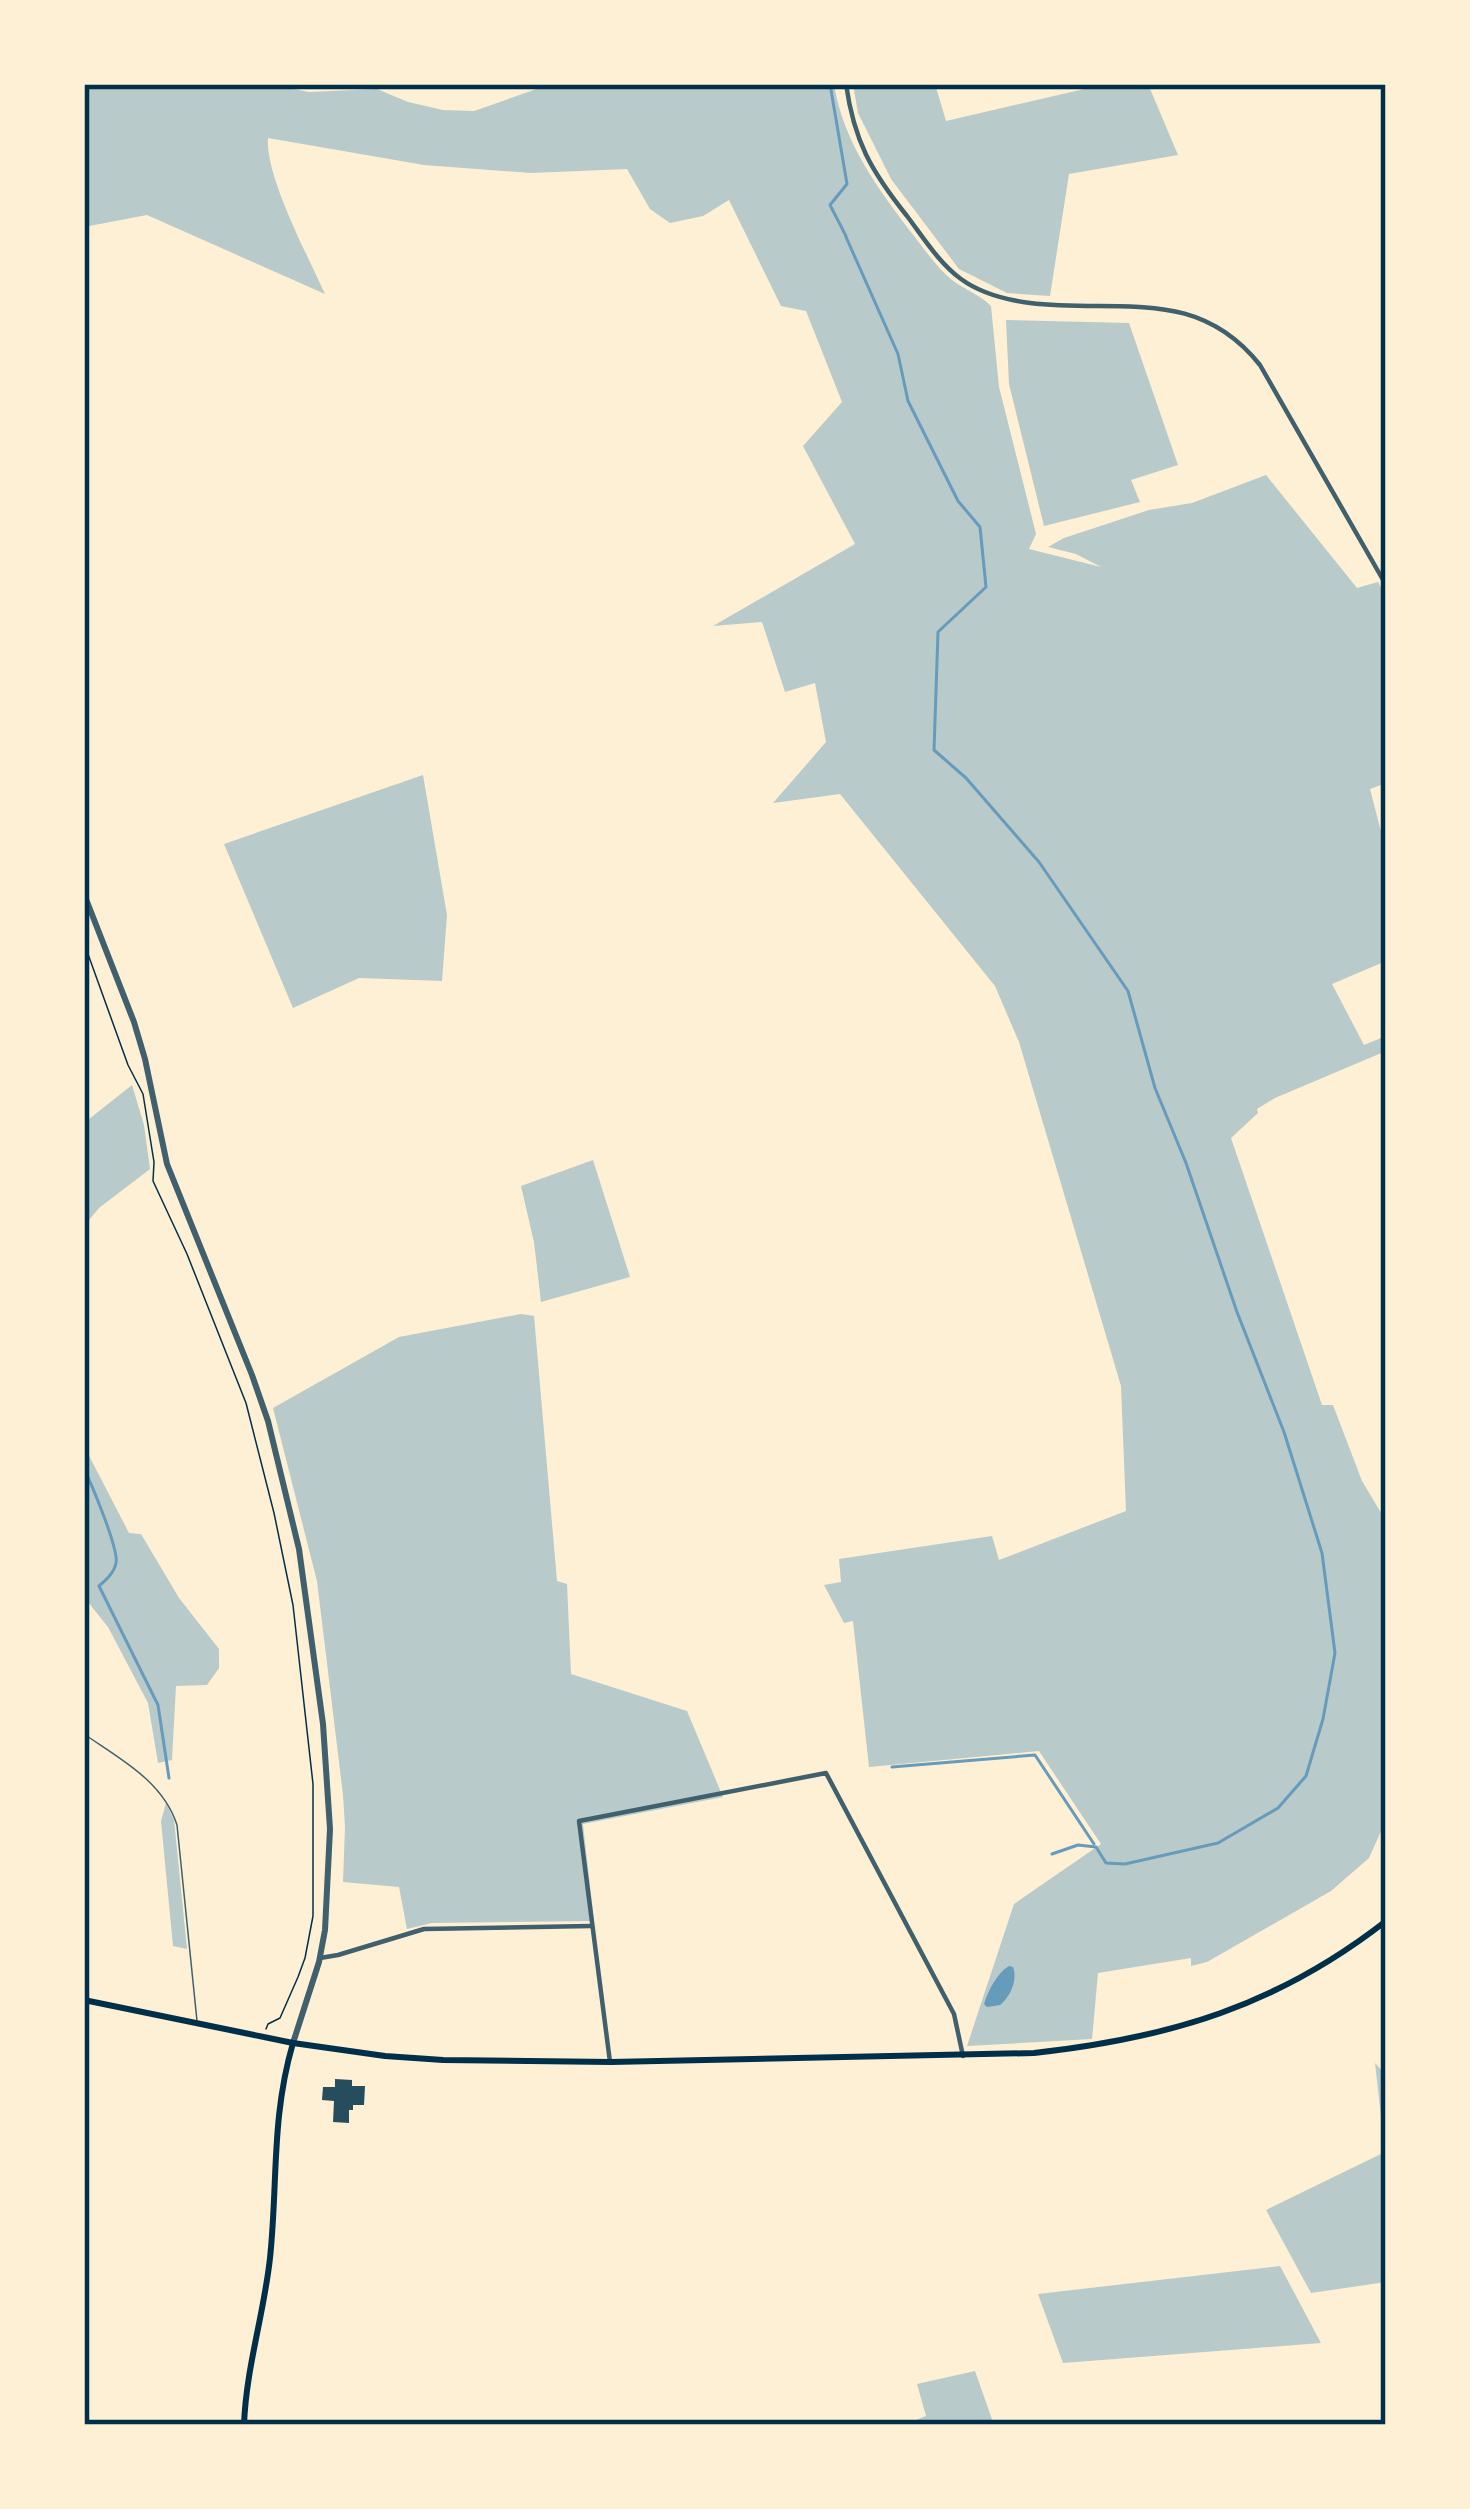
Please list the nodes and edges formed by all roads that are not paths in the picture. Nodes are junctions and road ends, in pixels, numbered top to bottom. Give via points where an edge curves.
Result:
1 (846, 84) edge
2 (1386, 586) edge
3 (84, 894) edge
4 (84, 1734) edge
5 (1386, 1921) edge
6 (591, 1926) junction
7 (320, 1958) junction
8 (84, 2000) edge
9 (197, 2025) junction
10 (293, 2043) junction
11 (963, 2056) junction
12 (610, 2062) junction
13 (244, 2425) edge

1 - 2 street via 865,156 962,280 1015,301 1174,310 1241,341
3 - 7 street via 134,1022 167,1164 262,1406 299,1549 329,1785
4 - 9 lane via 152,1783 172,1808
5 - 11 main road via 1327,1963 1199,2022 1102,2045
6 - 7 street via 434,1928
6 - 11 street via 579,1821 826,1773 954,2014
6 - 12 street
7 - 10 street
8 - 9 main road
9 - 10 main road
10 - 12 main road via 443,2060
10 - 13 main road via 278,2105 269,2264
11 - 12 main road

